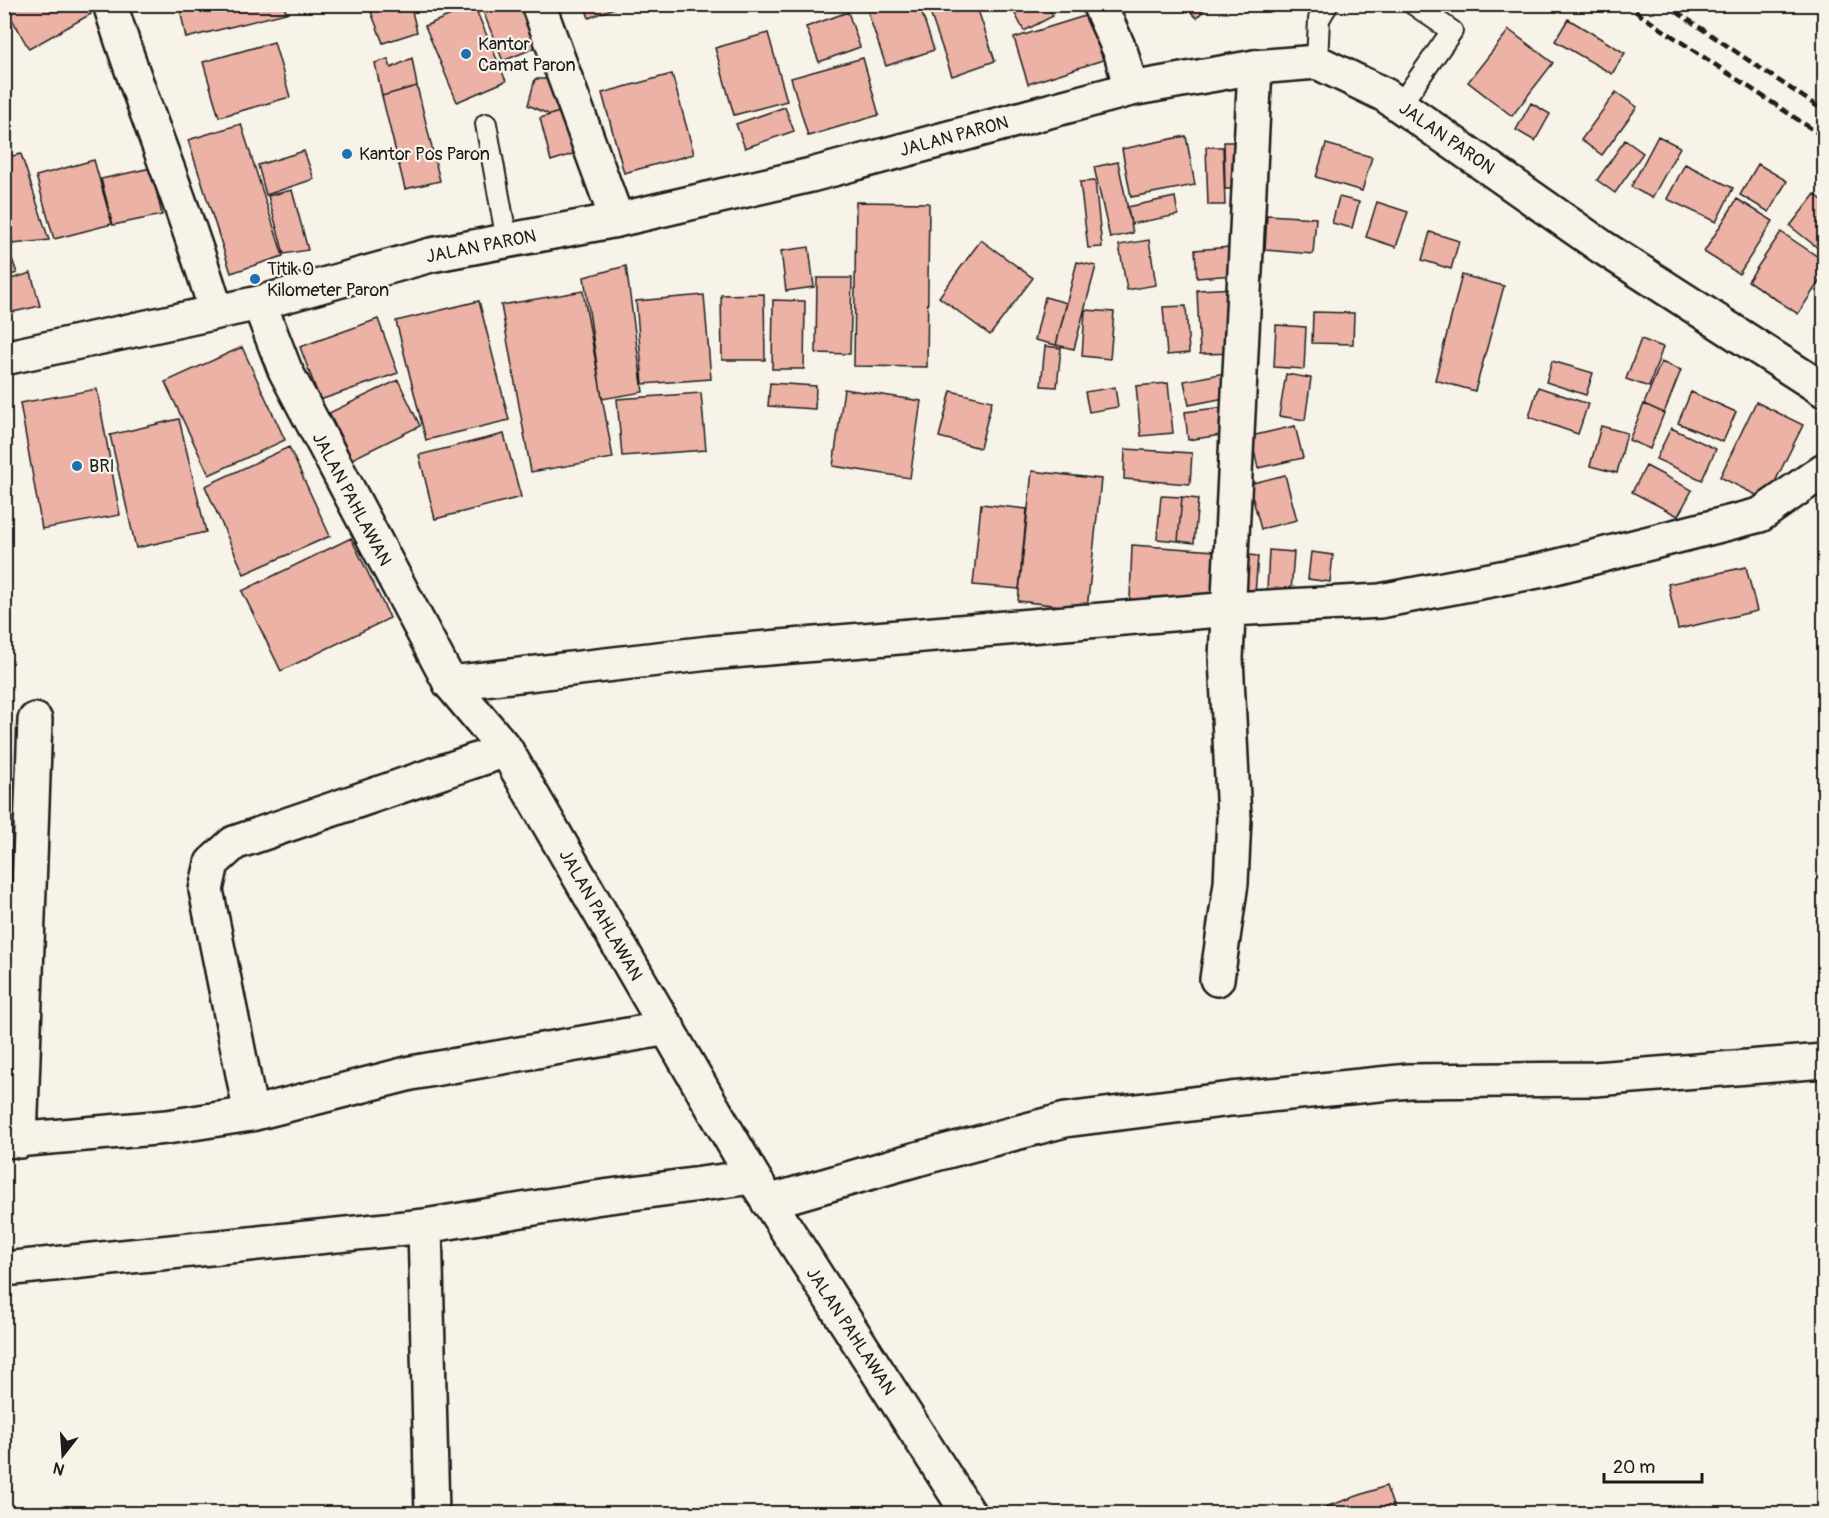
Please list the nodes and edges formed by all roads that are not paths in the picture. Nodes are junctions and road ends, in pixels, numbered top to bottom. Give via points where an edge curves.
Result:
1 (110, 4) edge
2 (538, 4) edge
3 (1099, 4) edge
4 (1328, 4) edge
5 (1413, 4) edge
6 (1317, 62) junction
7 (1255, 67) junction
8 (1131, 89) junction
9 (1400, 105) junction
10 (486, 124) dead end
11 (617, 220) junction
12 (507, 241) junction
13 (259, 303) junction
14 (216, 311) junction
15 (4, 358) edge
16 (1824, 390) edge
17 (1824, 470) edge
18 (1231, 609) junction
19 (450, 683) junction
20 (35, 720) dead end
21 (506, 750) junction
22 (1217, 979) dead end
23 (668, 1028) junction
24 (1824, 1061) edge
25 (251, 1114) junction
26 (12, 1141) edge
27 (760, 1190) junction
28 (425, 1226) junction
29 (4, 1269) edge
30 (432, 1514) edge
31 (969, 1514) edge

1 - 14 street via 180,197
2 - 11 street
3 - 8 street via 1121,53
4 - 6 lane via 1319,19
5 - 9 lane via 1452,31
6 - 7 street, JALAN PARON
6 - 9 street, JALAN PARON
7 - 8 street, JALAN PARON
7 - 18 street
8 - 11 street, JALAN PARON via 811,175
9 - 16 street, JALAN PARON via 1602,247
10 - 12 lane
11 - 12 street, JALAN PARON
12 - 13 street, JALAN PARON via 431,255
13 - 14 street, JALAN PARON
13 - 19 street, JALAN PAHLAWAN via 285,370
14 - 15 street, JALAN PARON
17 - 18 street via 1760,515 1543,570 1380,601
18 - 19 street via 710,653
18 - 22 street via 1227,658 1234,818 1231,883
19 - 21 street, JALAN PAHLAWAN
20 - 26 street
21 - 23 street, JALAN PAHLAWAN
21 - 25 street via 234,843 212,863 206,890
23 - 25 street via 411,1073
23 - 27 street, JALAN PAHLAWAN
24 - 27 street via 1594,1079 1408,1081 1231,1099 1065,1120 917,1159
25 - 26 street via 167,1127
27 - 28 street via 595,1198
27 - 31 street, JALAN PAHLAWAN
28 - 29 street
28 - 30 street

